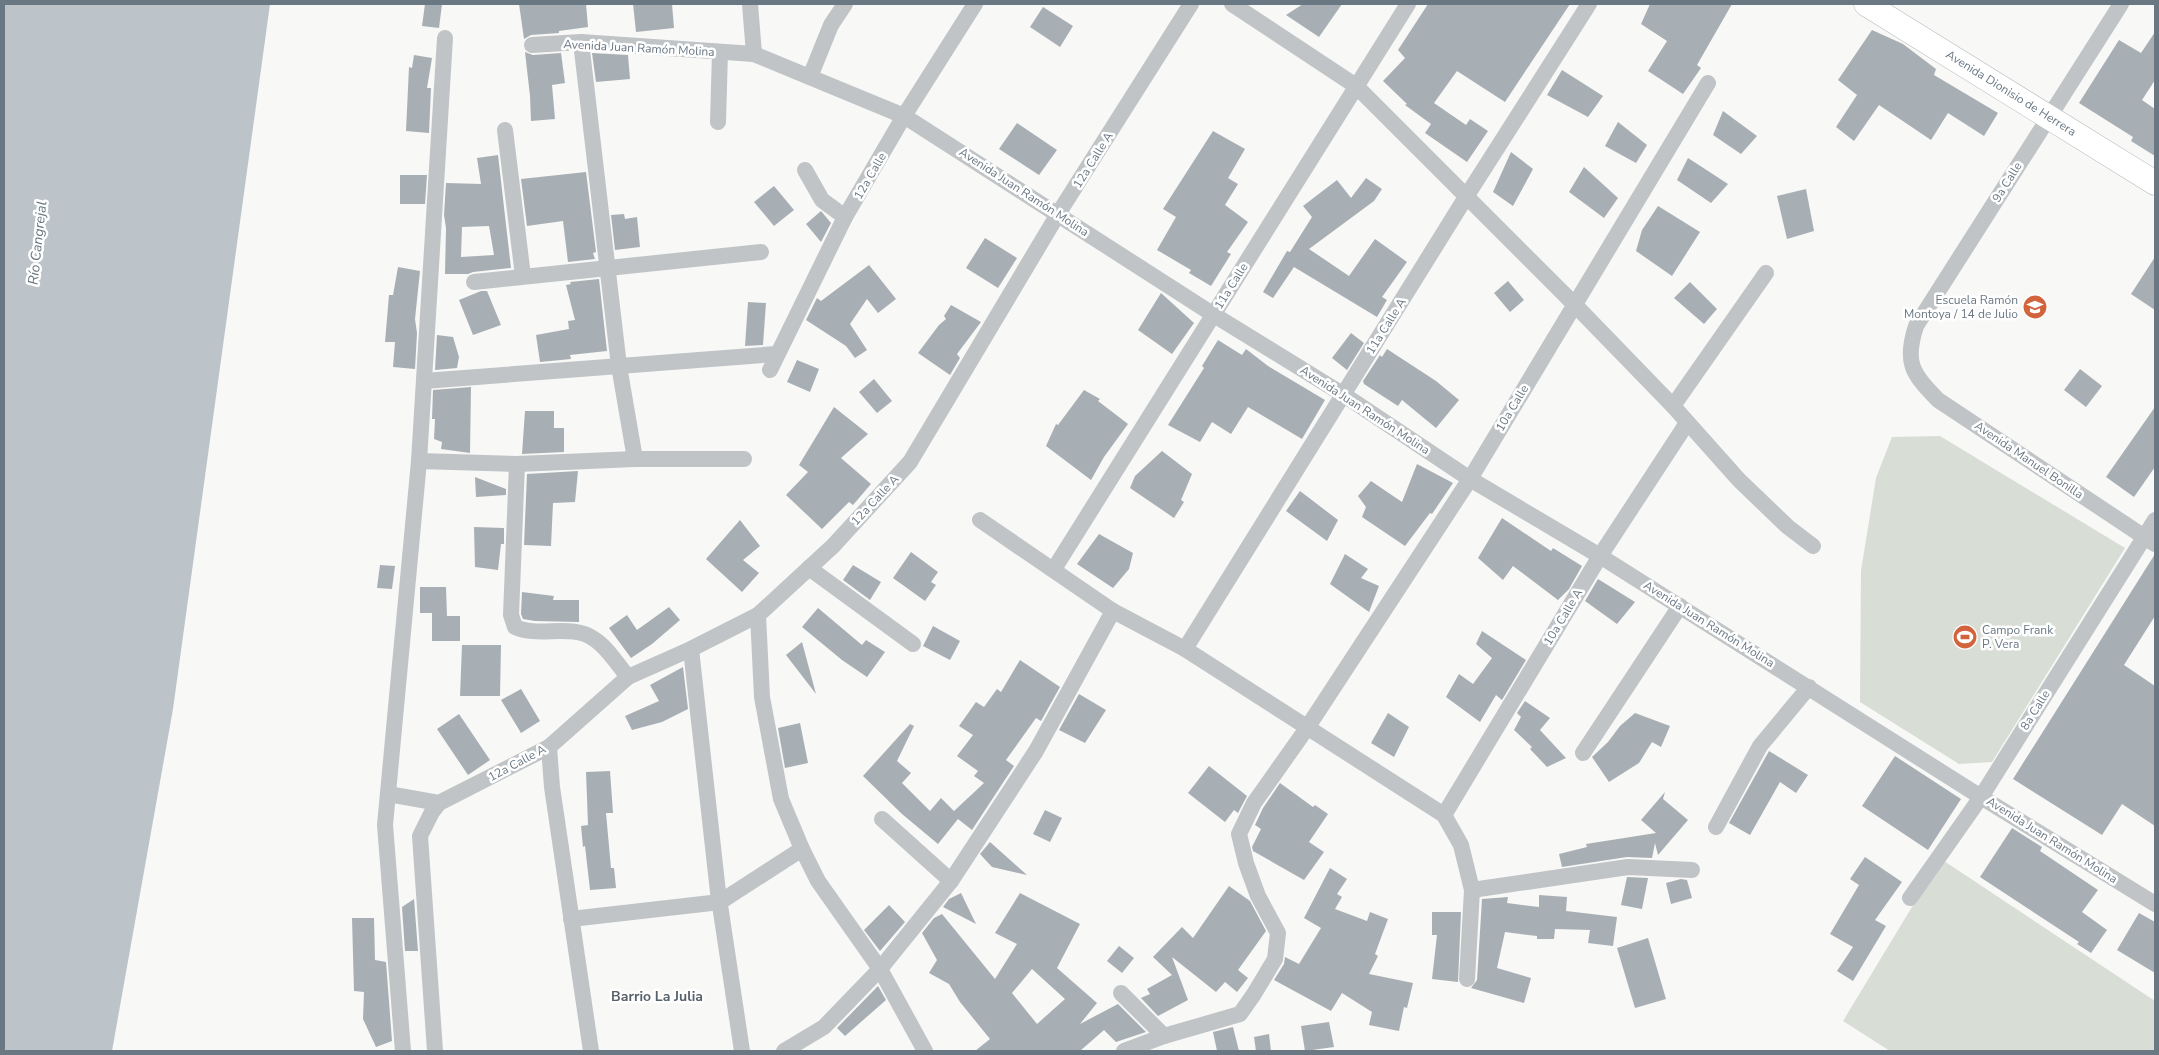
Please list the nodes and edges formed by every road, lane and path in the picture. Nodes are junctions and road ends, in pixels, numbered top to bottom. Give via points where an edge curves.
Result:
1 (750, 4) edge
2 (844, 4) edge
3 (975, 4) edge
4 (1191, 4) edge
5 (1232, 4) edge
6 (1408, 4) edge
7 (1589, 4) edge
8 (1866, 4) edge
9 (2121, 4) edge
10 (444, 38) dead end
11 (581, 42) junction
12 (532, 45) dead end
13 (720, 52) junction
14 (754, 54) junction
15 (810, 77) junction
16 (1708, 83) dead end
17 (1356, 86) junction
18 (904, 116) junction
19 (2048, 116) junction
20 (718, 122) dead end
21 (505, 130) dead end
22 (805, 170) dead end
23 (2155, 183) edge
24 (1466, 197) junction
25 (1058, 214) junction
26 (846, 217) junction
27 (761, 252) dead end
28 (608, 268) junction
29 (1766, 273) dead end
30 (522, 276) junction
31 (474, 282) dead end
32 (1575, 305) junction
33 (1214, 315) junction
34 (776, 354) junction
35 (620, 366) junction
36 (1911, 366) joint
37 (770, 370) dead end
38 (424, 380) junction
39 (1344, 395) junction
40 (1673, 406) junction
41 (1687, 423) junction
42 (634, 459) junction
43 (744, 459) dead end
44 (419, 460) junction
45 (517, 464) junction
46 (1470, 479) junction
47 (980, 520) dead end
48 (2155, 520) edge
49 (2150, 540) edge
50 (1813, 546) dead end
51 (1600, 556) junction
52 (809, 568) junction
53 (1054, 569) junction
54 (1680, 606) junction
55 (1114, 611) junction
56 (758, 615) junction
57 (913, 644) dead end
58 (691, 649) junction
59 (1184, 649) junction
60 (628, 677) junction
61 (1809, 687) junction
62 (1307, 728) junction
63 (549, 747) junction
64 (1583, 753) dead end
65 (388, 794) junction
66 (1980, 797) junction
67 (439, 803) junction
68 (1444, 815) junction
69 (882, 819) dead end
70 (1716, 827) dead end
71 (802, 849) junction
72 (1692, 870) dead end
73 (951, 881) junction
74 (1472, 890) junction
75 (1910, 898) dead end
76 (720, 902) junction
77 (2155, 904) edge
78 (571, 919) junction
79 (880, 969) junction
80 (1467, 979) dead end
81 (1121, 993) dead end
82 (1164, 1036) junction
83 (403, 1051) edge
84 (435, 1051) edge
85 (591, 1051) edge
86 (742, 1051) edge
87 (784, 1051) edge
88 (925, 1051) edge
89 (1124, 1051) edge

1 - 14 street
2 - 15 street
3 - 18 street, 12a Calle
4 - 25 street, 12a Calle A
5 - 17 street
6 - 17 street, 11a Calle
7 - 24 street, 11a Calle A
8 - 19 street, Avenida Dionisio de Herrera
9 - 19 street, 9a Calle
10 - 38 street
11 - 12 street, Avenida Juan Ramón Molina
11 - 13 street, Avenida Juan Ramón Molina
11 - 28 street
13 - 14 street, Avenida Juan Ramón Molina
13 - 20 street
14 - 15 street, Avenida Juan Ramón Molina
15 - 18 street, Avenida Juan Ramón Molina
16 - 32 street, 10a Calle
17 - 24 street
17 - 33 street, 11a Calle
18 - 25 street, Avenida Juan Ramón Molina
18 - 26 street, 12a Calle
19 - 23 street, Avenida Dionisio de Herrera
19 - 36 street, 9a Calle via 1916,326 1909,347
21 - 30 street
22 - 26 street via 822,200
24 - 32 street
24 - 39 street, 11a Calle A
25 - 33 street, Avenida Juan Ramón Molina
25 - 52 street, 12a Calle A via 910,462
26 - 34 street, 12a Calle
27 - 28 street
28 - 30 street
28 - 35 street
29 - 40 street
30 - 31 street
32 - 40 street
32 - 46 street, 10a Calle
33 - 39 street, Avenida Juan Ramón Molina
33 - 53 street, 11a Calle
34 - 35 street
34 - 37 street, 12a Calle
35 - 38 street
35 - 42 street
36 - 49 street, Avenida Manuel Bonilla via 1938,400
38 - 44 street
39 - 46 street, Avenida Juan Ramón Molina
39 - 59 street, 11a Calle A
40 - 41 street
41 - 50 street via 1739,480
41 - 51 street, 10a Calle A
42 - 43 street
42 - 45 street
44 - 45 street
44 - 65 street
45 - 60 street via 511,615 515,626 524,631 583,633 596,639
46 - 51 street, Avenida Juan Ramón Molina
46 - 62 street, 10a Calle
47 - 53 street
48 - 49 street, 8a Calle
49 - 66 street, 8a Calle
51 - 54 street, Avenida Juan Ramón Molina
51 - 68 street, 10a Calle A
52 - 56 street, 12a Calle A
52 - 57 street
53 - 55 street
54 - 61 street, Avenida Juan Ramón Molina
54 - 64 street
55 - 59 street
55 - 73 street via 1036,751
56 - 58 street, 12a Calle A
56 - 71 street via 762,697 781,799
58 - 60 street, 12a Calle A
58 - 76 street
59 - 62 street
60 - 63 street, 12a Calle A
61 - 66 street, Avenida Juan Ramón Molina
61 - 70 street via 1760,746
62 - 68 street
62 - 82 street, 10a Calle via 1254,803 1239,834 1258,896 1278,933 1275,959 1240,1014
63 - 67 street, 12a Calle A
63 - 78 street
65 - 67 street
65 - 83 street via 385,824
66 - 75 street, 8a Calle
66 - 77 street, Avenida Juan Ramón Molina
67 - 84 street via 420,836
68 - 74 street via 1461,845
69 - 73 street
71 - 76 street
71 - 79 street via 818,881
72 - 74 street via 1628,867
73 - 79 street
74 - 80 street
76 - 78 street
76 - 86 street
78 - 85 street
79 - 87 street via 824,1027
79 - 88 street
81 - 82 street
82 - 89 street, 10a Calle

